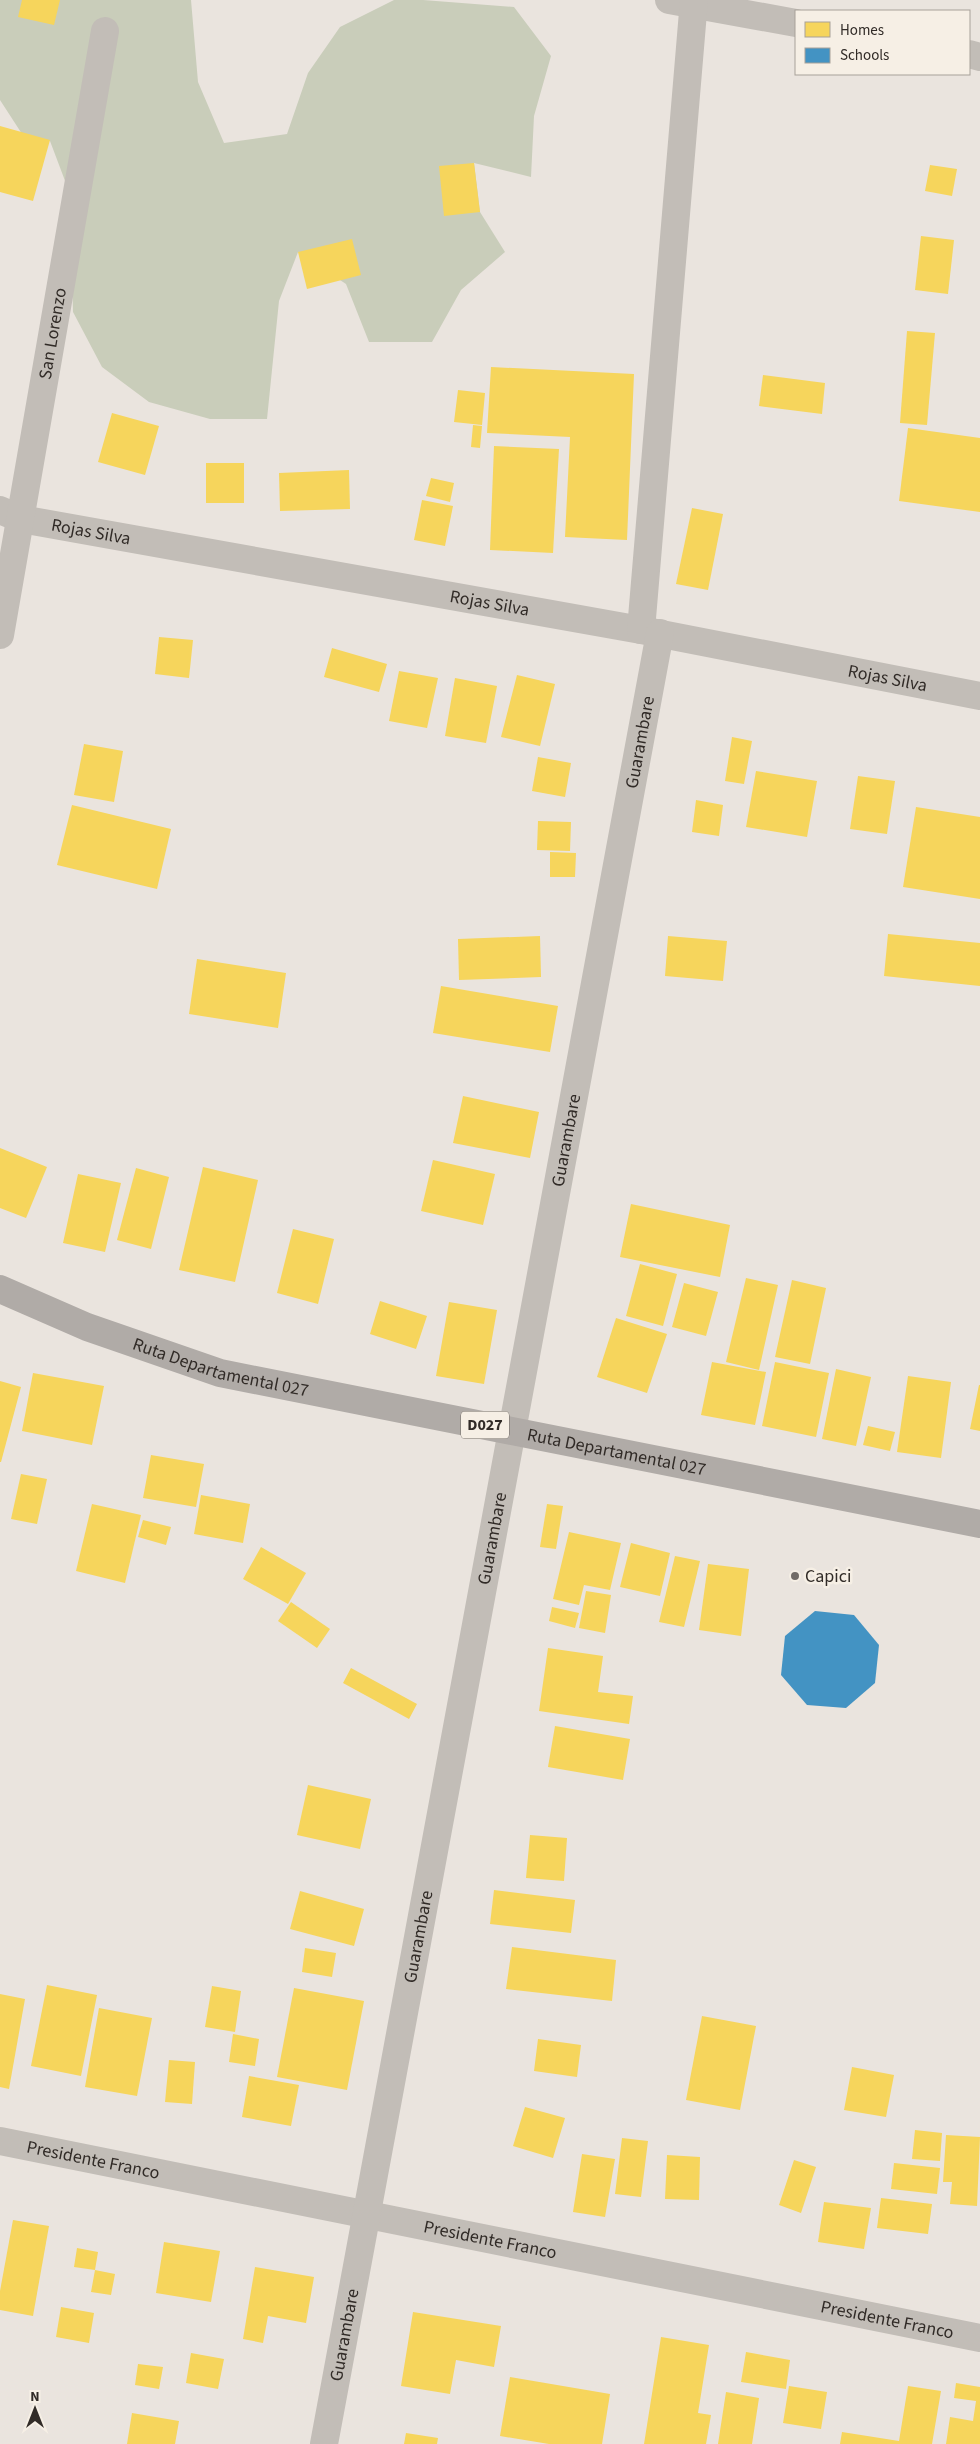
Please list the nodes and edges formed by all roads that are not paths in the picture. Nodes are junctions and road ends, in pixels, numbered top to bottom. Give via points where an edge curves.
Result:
1 (686, 1) edge
2 (795, 23) edge
3 (105, 31) dead end
4 (10, 514) edge
5 (650, 631) junction
6 (0, 635) edge
7 (980, 696) edge
8 (0, 1289) edge
9 (511, 1430) junction
10 (980, 1524) edge
11 (0, 2141) edge
12 (367, 2214) junction
13 (980, 2338) edge
14 (324, 2444) edge

1 - 2 street
1 - 5 street, Guarambare
3 - 4 street, San Lorenzo
4 - 5 street, Rojas Silva
4 - 6 street, San Lorenzo
5 - 7 street, Rojas Silva
5 - 9 street, Guarambare
8 - 9 main road, Ruta Departamental 027 / D027 via 87,1327 220,1373
9 - 10 main road, Ruta Departamental 027 / D027
9 - 12 street, Guarambare
11 - 12 street, Presidente Franco
12 - 13 street, Presidente Franco
12 - 14 street, Guarambare

